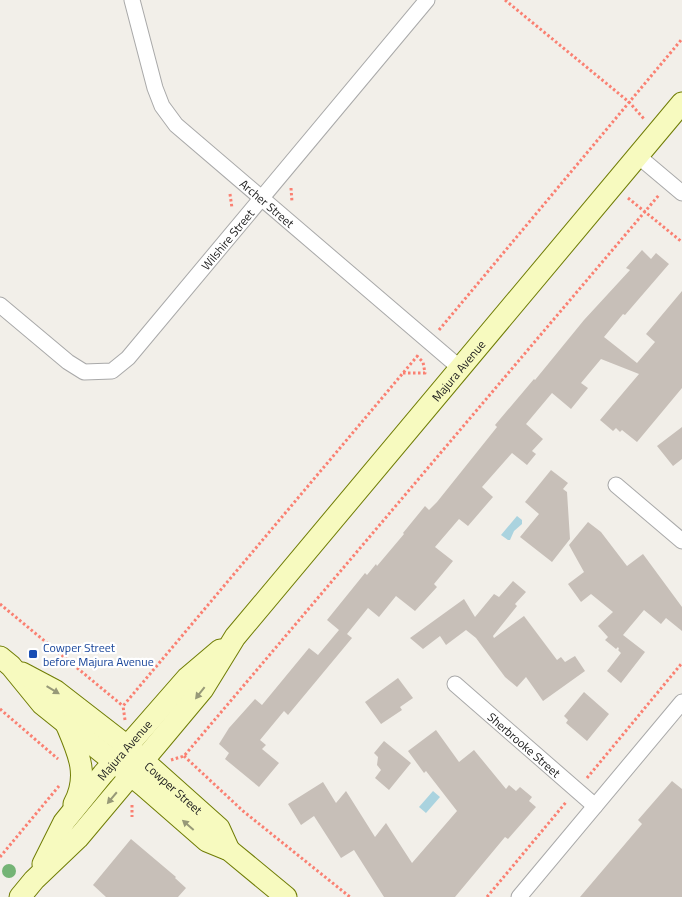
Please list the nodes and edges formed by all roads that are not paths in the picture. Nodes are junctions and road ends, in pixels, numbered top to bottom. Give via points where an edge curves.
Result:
1 (132, 0) edge
2 (427, 0) edge
3 (682, 103) edge
4 (638, 156) junction
5 (682, 193) edge
6 (262, 198) junction
7 (0, 306) edge
8 (460, 368) junction
9 (616, 485) dead end
10 (682, 541) edge
11 (235, 637) junction
12 (5, 662) edge
13 (455, 684) dead end
14 (682, 702) edge
15 (66, 724) junction
16 (122, 745) junction
17 (136, 768) junction
18 (595, 806) junction
19 (64, 822) junction
20 (34, 880) junction
21 (20, 897) edge
22 (286, 897) edge
23 (518, 897) edge

1 - 6 street, Archer Street via 154,88 162,106 176,125
2 - 6 street, Wilshire Street
3 - 4 main road, Majura Avenue
4 - 5 street
4 - 8 main road, Majura Avenue
6 - 7 street, Wilshire Street via 128,358 112,371 84,372
6 - 8 street, Archer Street
8 - 11 main road, Majura Avenue
9 - 10 street
11 - 16 main road, Majura Avenue via 187,678
11 -> 17 main road, Majura Avenue via 203,689
12 - 15 main road, Cowper Street via 42,704
12 -> 16 main road, Cowper Street via 56,691
13 - 18 street, Sherbrooke Street
14 - 18 street
15 - 16 main road, Cowper Street
15 - 19 main road via 78,755 82,780 80,793
16 - 17 main road, Cowper Street
16 - 19 main road, Majura Avenue
17 -> 20 main road, Majura Avenue via 78,838
17 - 22 main road, Cowper Street via 144,786 207,841 229,850
18 - 23 street
19 - 20 main road, Majura Avenue
20 - 21 main road, Majura Avenue

